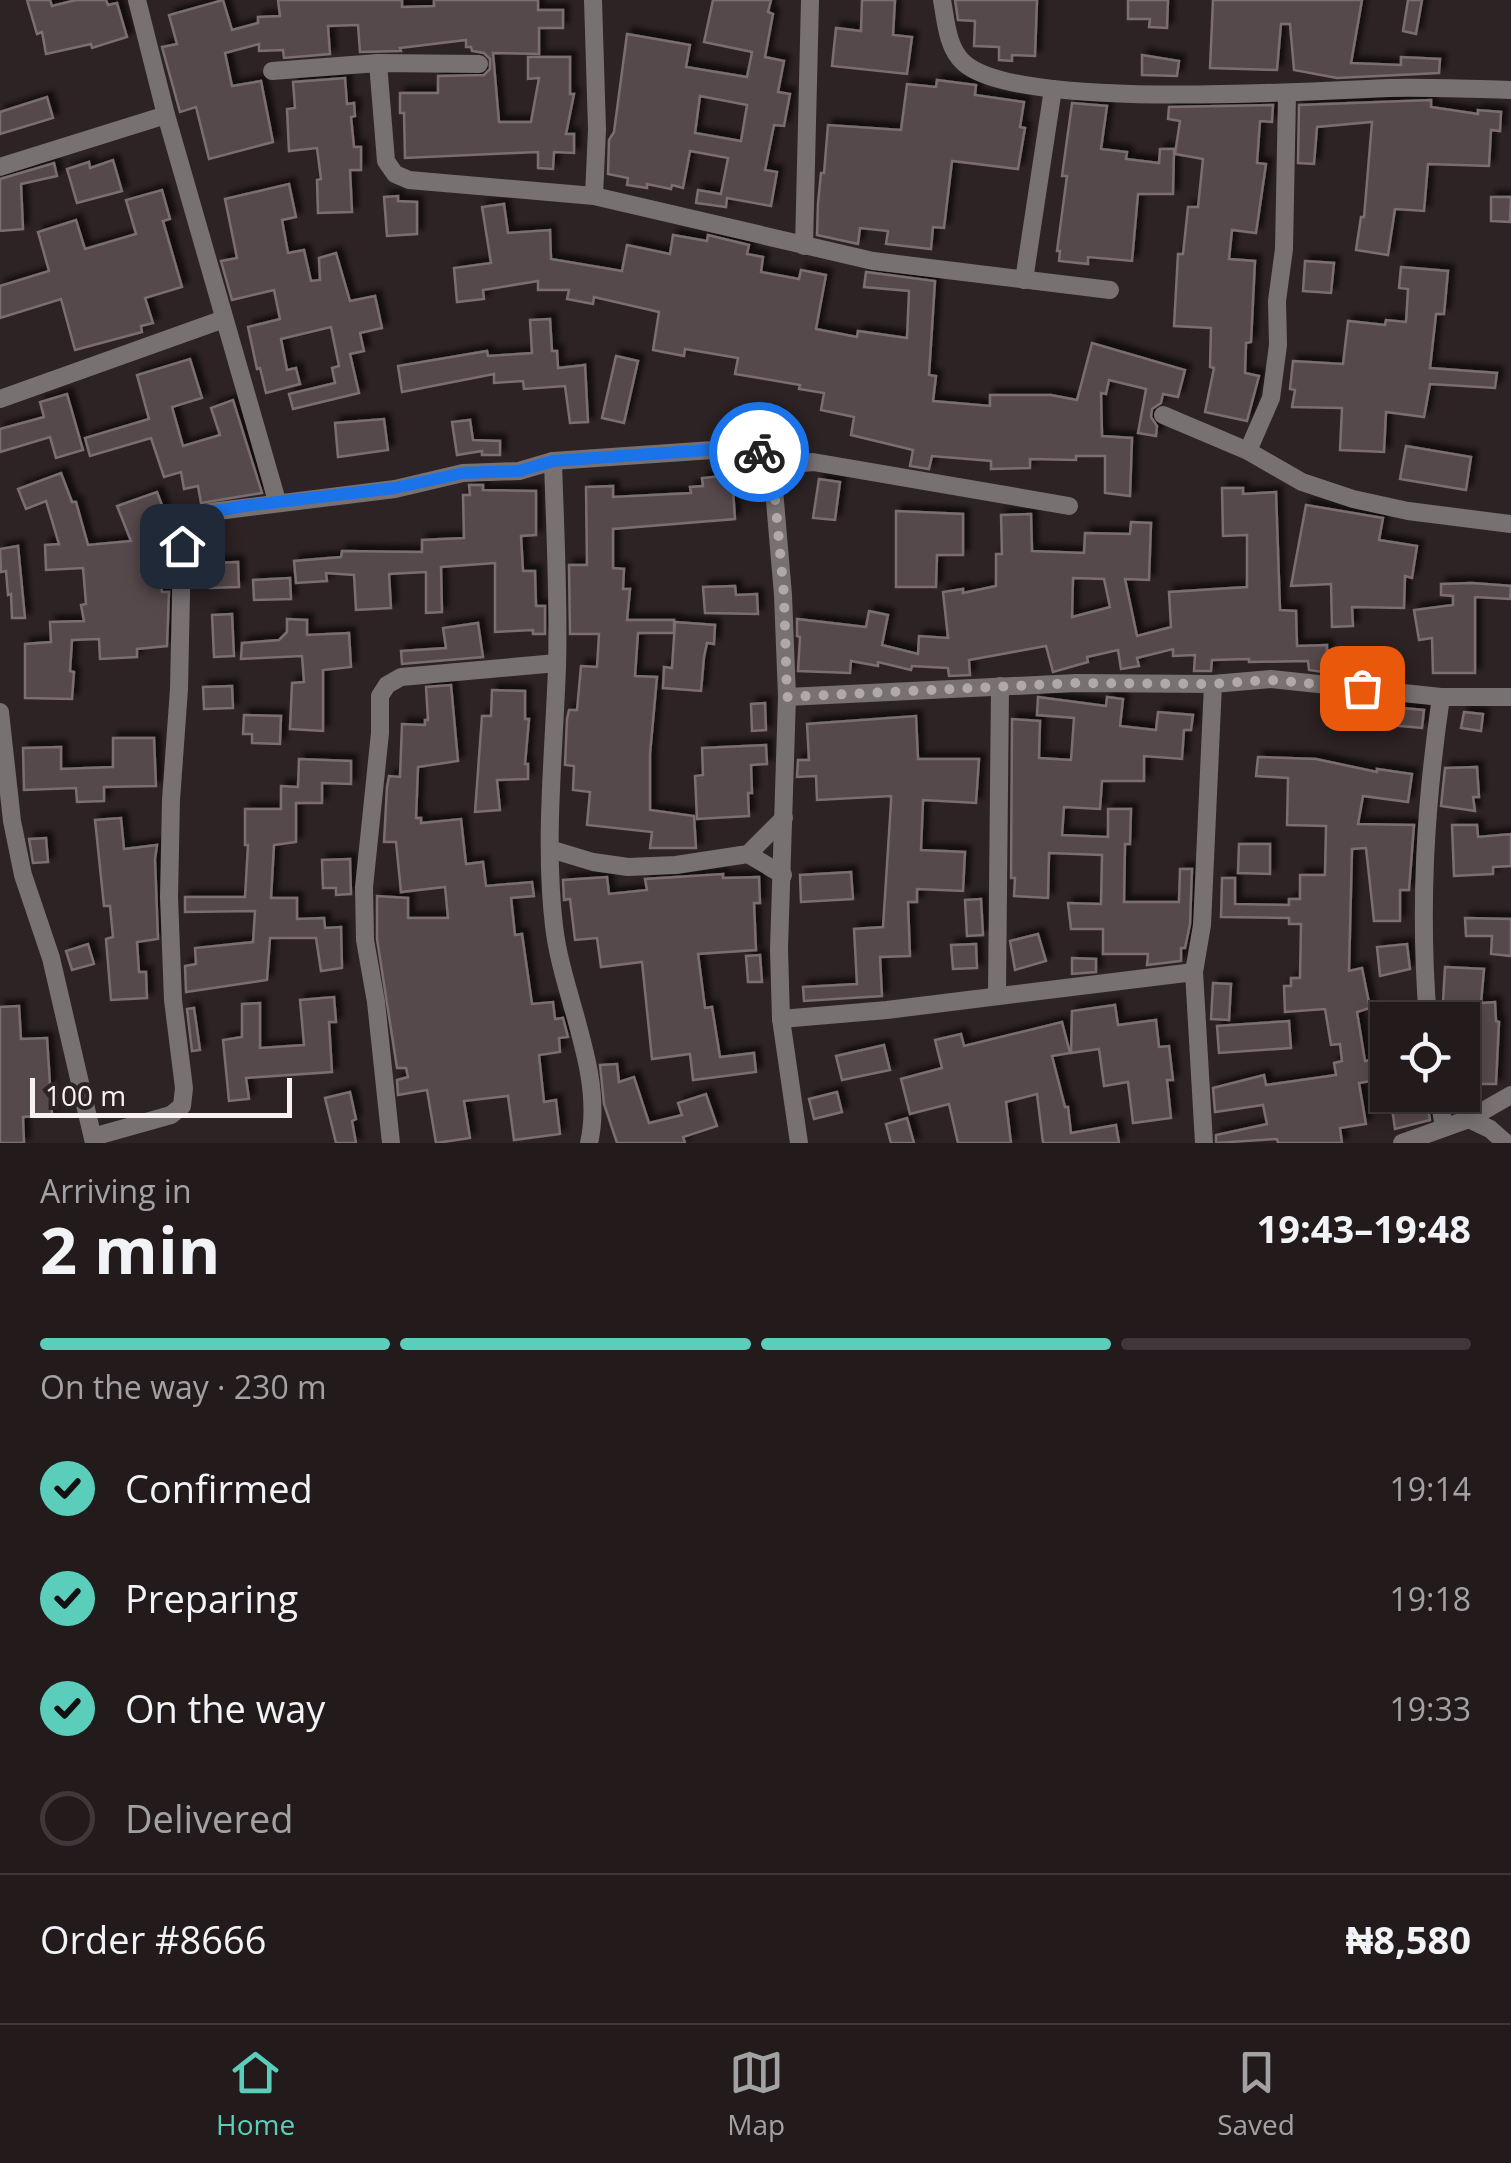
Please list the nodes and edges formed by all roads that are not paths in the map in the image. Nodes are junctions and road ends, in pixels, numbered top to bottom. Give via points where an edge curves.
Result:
1 (137, 0) edge
2 (593, 0) edge
3 (810, 0) edge
4 (942, 0) edge
5 (378, 63) junction
6 (479, 64) dead end
7 (272, 70) dead end
8 (1053, 89) junction
9 (1511, 90) edge
10 (1288, 94) junction
11 (166, 115) junction
12 (0, 167) edge
13 (594, 196) junction
14 (804, 246) junction
15 (1024, 280) junction
16 (1110, 290) dead end
17 (224, 319) junction
18 (0, 399) edge
19 (1163, 415) dead end
20 (1248, 451) junction
21 (553, 461) junction
22 (772, 466) junction
23 (278, 501) junction
24 (1068, 506) dead end
25 (1511, 524) edge
26 (557, 663) junction
27 (1213, 684) junction
28 (1000, 686) junction
29 (1440, 696) junction
30 (787, 697) junction
31 (1511, 698) edge
32 (0, 712) edge
33 (784, 818) junction
34 (6, 820) edge
35 (550, 849) junction
36 (748, 854) junction
37 (783, 875) junction
38 (1194, 972) junction
39 (998, 994) junction
40 (1426, 1002) edge
41 (781, 1020) junction
42 (1511, 1095) edge
43 (1441, 1112) edge
44 (1469, 1119) junction
45 (1444, 1126) junction
46 (94, 1140) edge
47 (391, 1143) edge
48 (589, 1143) edge
49 (799, 1143) edge
50 (1204, 1143) edge
51 (1402, 1143) edge
52 (1506, 1143) edge

1 - 11 street
2 - 13 street
3 - 14 street
4 - 8 street via 949,41 964,63 987,76
5 - 6 street
5 - 7 street
5 - 13 street via 386,161 395,174
8 - 10 street
8 - 15 street
9 - 10 street
10 - 20 street via 1278,345 1271,398
11 - 12 street
11 - 17 street
13 - 14 street
14 - 15 street
15 - 16 street
17 - 18 street
17 - 23 street
19 - 20 street
20 - 25 street via 1302,482 1353,499
21 - 22 street via 742,448 764,454
21 - 23 street via 519,471
21 - 26 street
22 - 24 street via 813,462
22 - 30 street
23 - 46 street via 210,512 192,523 182,546 169,896 182,1106
26 - 35 street
26 - 47 street via 400,678 380,696 365,940
27 - 28 street
27 - 29 street via 1270,680
27 - 38 street
28 - 30 street
28 - 39 street
29 - 31 street
29 - 40 street via 1424,831
30 - 33 street
32 - 34 street
33 - 36 street
33 - 37 street
34 - 46 street via 52,958
35 - 36 street via 628,868
35 - 48 street via 554,928 591,1084
36 - 37 street
37 - 41 street
38 - 39 street
38 - 50 street
39 - 41 street
41 - 49 street
42 - 44 street
43 - 45 street
44 - 45 street
44 - 52 street
45 - 51 street

